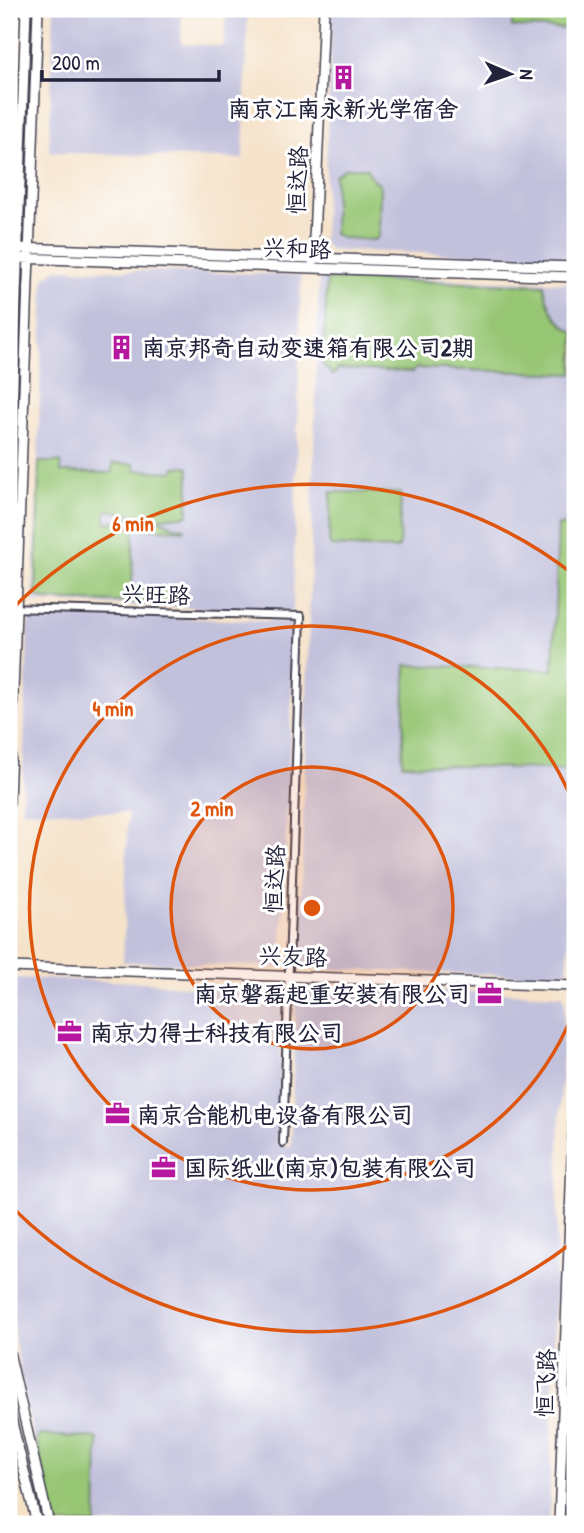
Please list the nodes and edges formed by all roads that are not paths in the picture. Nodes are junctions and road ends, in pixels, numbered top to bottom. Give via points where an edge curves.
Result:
1 (26, 9) edge
2 (38, 9) edge
3 (324, 9) edge
4 (18, 248) junction
5 (30, 253) junction
6 (313, 257) junction
7 (17, 258) junction
8 (575, 267) edge
9 (312, 268) junction
10 (575, 277) edge
11 (9, 496) edge
12 (12, 608) edge
13 (301, 616) joint
14 (9, 802) edge
15 (9, 967) edge
16 (289, 975) junction
17 (575, 986) edge
18 (575, 1076) edge
19 (283, 1143) dead end
20 (9, 1352) edge
21 (575, 1377) edge
22 (9, 1410) edge
23 (37, 1524) edge
24 (49, 1524) edge
25 (559, 1524) edge
26 (571, 1524) edge

1 - 4 main road
2 - 5 main road
3 - 6 main road, 恒达路
4 - 5 main road, 兴和路
4 - 7 main road
5 - 6 main road, 兴和路
5 - 7 main road, 兴和路
5 - 9 main road, 兴和路
5 - 12 main road
6 - 8 main road, 兴和路
6 - 9 main road, 恒达路
7 - 11 main road
9 - 10 main road, 兴和路
12 - 13 street, 兴旺路
12 - 14 main road
13 - 16 street, 恒达路
15 - 16 main road, 兴友路
16 - 17 main road, 兴友路
16 - 19 street, 恒达路
18 - 25 main road, 恒飞路
20 - 24 main road
21 - 26 main road, 恒飞路
22 - 23 main road

